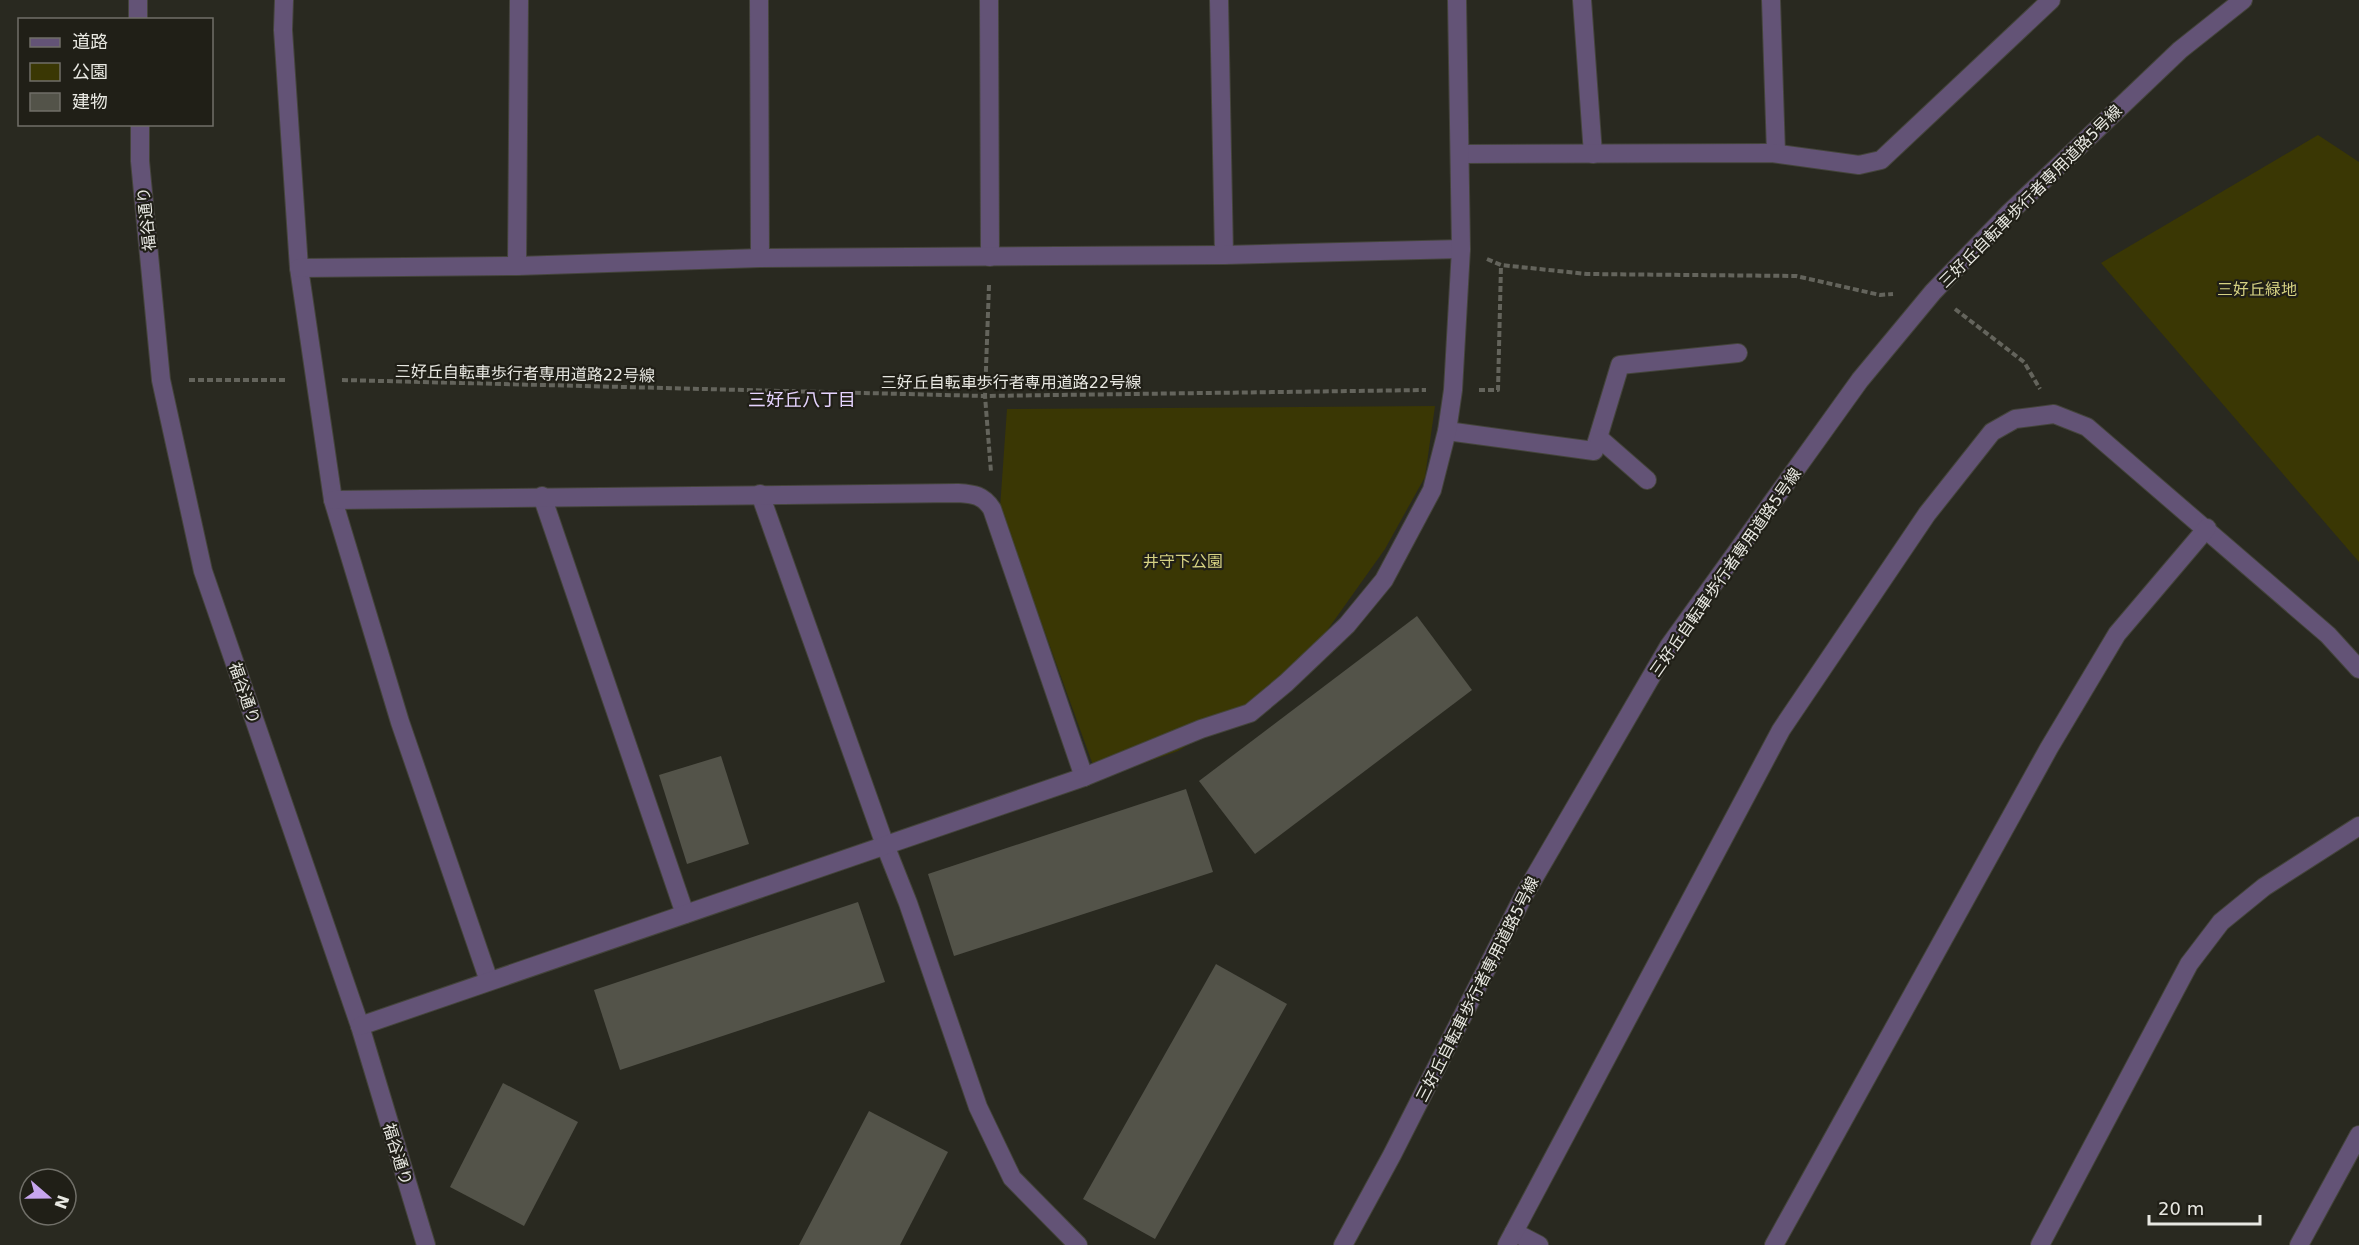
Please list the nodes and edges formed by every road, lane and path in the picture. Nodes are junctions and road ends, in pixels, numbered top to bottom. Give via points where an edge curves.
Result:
1 (138, 0) edge
2 (284, 0) edge
3 (519, 0) edge
4 (759, 0) edge
5 (989, 0) edge
6 (1219, 0) edge
7 (1457, 0) edge
8 (1582, 0) edge
9 (1771, 0) edge
10 (2051, 0) edge
11 (2242, 0) edge
12 (138, 18) edge
13 (140, 126) edge
14 (1776, 153) junction
15 (1460, 154) junction
16 (1593, 154) junction
17 (1461, 249) junction
18 (1224, 255) junction
19 (990, 257) junction
20 (760, 258) junction
21 (1501, 264) junction
22 (517, 266) junction
23 (299, 268) junction
24 (1933, 292) junction
25 (1738, 353) dead end
26 (316, 379) junction
27 (162, 380) junction
28 (1453, 390) junction
29 (985, 396) junction
30 (2054, 414) junction
31 (1447, 431) junction
32 (1599, 438) junction
33 (1647, 480) dead end
34 (760, 494) junction
35 (542, 496) junction
36 (985, 499) junction
37 (333, 500) junction
38 (2207, 528) junction
39 (2359, 669) edge
40 (1084, 777) junction
41 (2359, 826) edge
42 (885, 844) junction
43 (685, 914) junction
44 (489, 981) junction
45 (360, 1026) junction
46 (2359, 1135) edge
47 (1510, 1239) edge
48 (426, 1245) edge
49 (1078, 1245) edge
50 (1343, 1245) edge
51 (1539, 1245) edge
52 (1774, 1245) edge
53 (2040, 1245) edge
54 (2299, 1245) edge

1 - 12 street
2 - 23 street
3 - 22 street
4 - 20 street
5 - 19 street
6 - 18 street
7 - 15 street
8 - 16 street
9 - 14 street
10 - 14 street via 1881,160 1858,165
11 - 24 street, 三好丘自転車歩行者専用道路5号線 via 2180,50 2009,213
13 - 27 street, 福谷通り via 140,161
14 - 16 street
15 - 16 street
15 - 17 street
17 - 18 street
17 - 21 path
17 - 28 street
18 - 19 street
19 - 20 street
19 - 29 path
20 - 22 street
21 - 24 path via 1587,274 1796,276 1880,295
21 - 28 path, 三好丘自転車歩行者専用道路22号線 via 1498,390
22 - 23 street
23 - 26 street
24 - 30 path via 2024,362
24 - 50 street, 三好丘自転車歩行者専用道路5号線 via 1860,380 1669,646 1524,895
25 - 32 street via 1620,365
26 - 27 path, 三好丘自転車歩行者専用道路22号線
26 - 29 path, 三好丘自転車歩行者専用道路22号線
26 - 37 street
27 - 45 street, 福谷通り via 203,571
28 - 29 path, 三好丘自転車歩行者専用道路22号線
28 - 31 street
29 - 36 path via 991,476
30 - 38 street via 2087,427
30 - 47 street via 2015,419 1992,432 1927,514 1781,730
31 - 32 street via 1594,451
31 - 40 street via 1432,490 1384,580 1347,625 1250,713
32 - 33 street
34 - 35 street
34 - 36 street via 958,493
34 - 42 street
35 - 37 street
35 - 43 street
36 - 40 street via 992,509
37 - 44 street via 400,722
38 - 39 street via 2328,635
38 - 52 street via 2117,634 2049,748
40 - 42 street
41 - 53 street via 2264,887 2214,931 2189,964
42 - 43 street
42 - 49 street via 978,1107 1012,1178
43 - 44 street
44 - 45 street
45 - 48 street, 福谷通り
46 - 54 street
47 - 51 street

